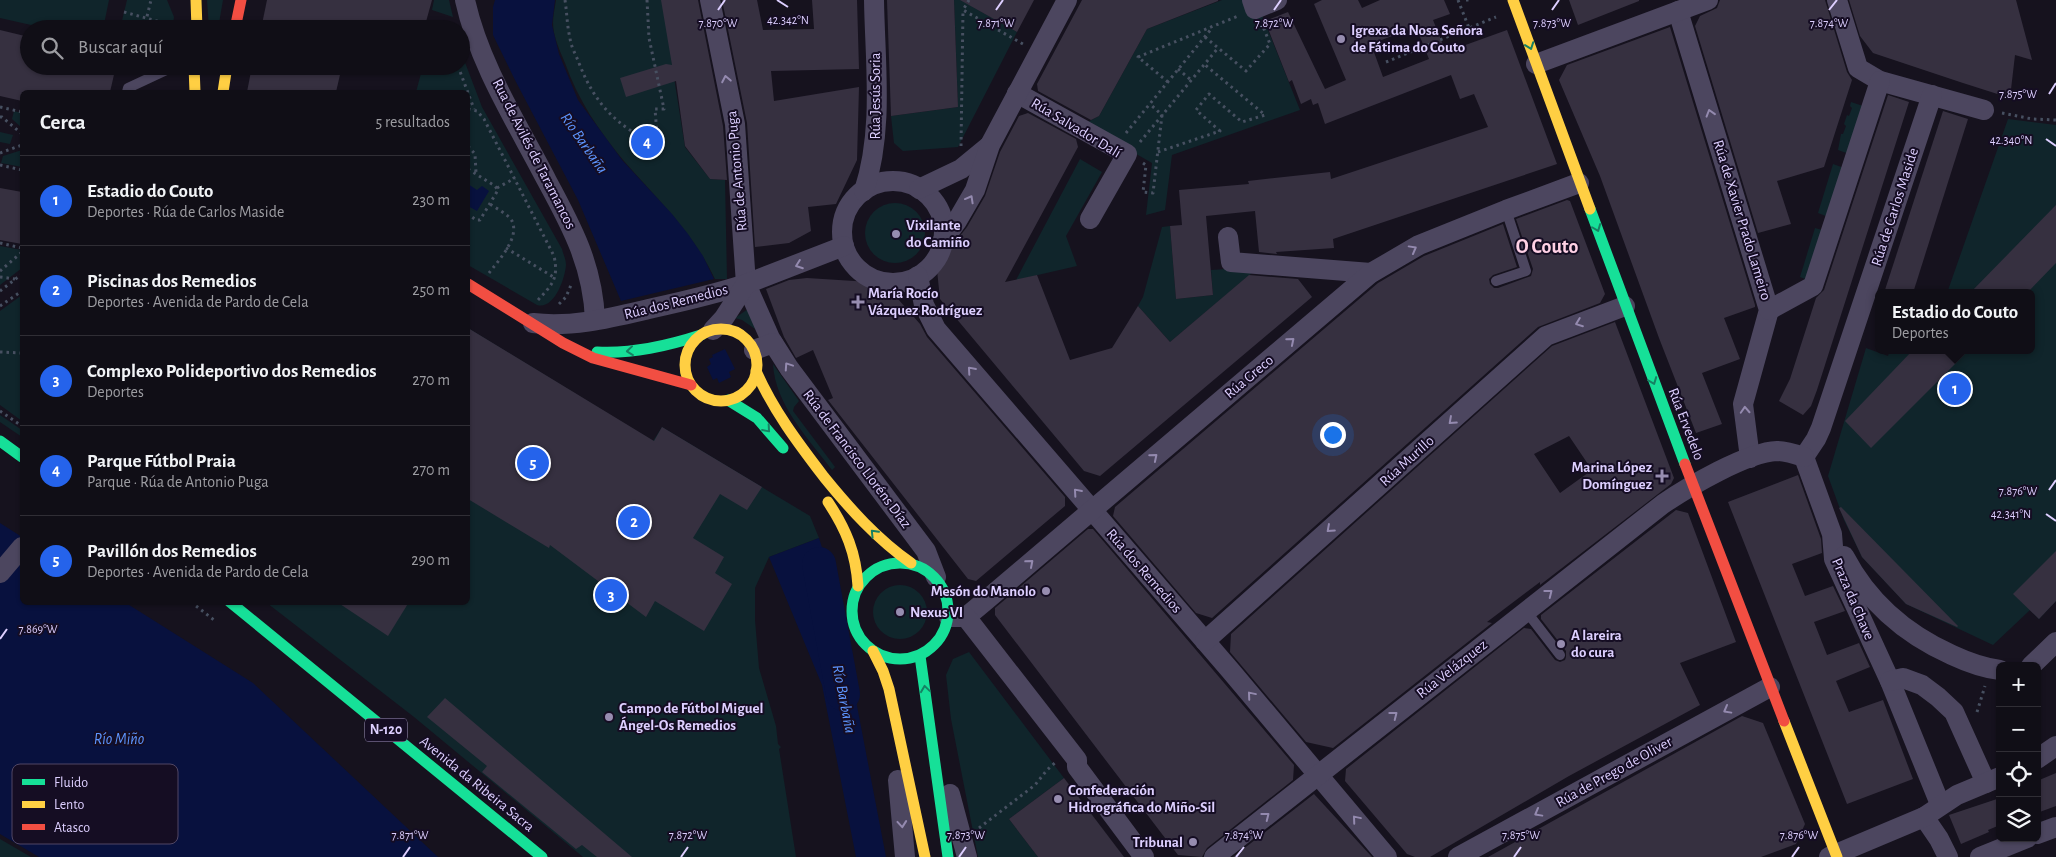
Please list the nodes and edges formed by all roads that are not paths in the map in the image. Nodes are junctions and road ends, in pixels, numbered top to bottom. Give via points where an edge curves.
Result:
1 (190, 0) edge
2 (196, 0) edge
3 (241, 0) edge
4 (466, 0) edge
5 (710, 0) edge
6 (874, 0) edge
7 (1067, 0) edge
8 (1277, 0) edge
9 (1708, 0) edge
10 (1837, 0) edge
11 (1254, 4) edge
12 (1514, 4) edge
13 (1678, 11) junction
14 (198, 15) junction
15 (198, 20) edge
16 (237, 20) edge
17 (1536, 64) junction
18 (156, 75) edge
19 (194, 75) edge
20 (225, 75) edge
21 (1880, 81) junction
22 (128, 90) edge
23 (195, 90) edge
24 (223, 90) edge
25 (1017, 93) junction
26 (1932, 95) junction
27 (1984, 110) road end
28 (990, 145) junction
29 (1579, 183) junction
30 (919, 189) junction
31 (864, 190) junction
32 (1506, 210) junction
33 (1090, 219) dead end
34 (1228, 237) dead end
35 (943, 240) junction
36 (844, 246) junction
37 (1371, 274) junction
38 (918, 276) junction
39 (1496, 280) dead end
40 (746, 284) junction
41 (470, 285) edge
42 (1625, 306) junction
43 (1770, 310) junction
44 (598, 316) junction
45 (531, 323) junction
46 (707, 332) junction
47 (773, 342) junction
48 (563, 343) junction
49 (754, 350) junction
50 (756, 371) junction
51 (691, 385) junction
52 (728, 400) junction
53 (0, 441) edge
54 (788, 454) dead end
55 (20, 456) edge
56 (1804, 457) junction
57 (1750, 458) junction
58 (1692, 484) junction
59 (818, 489) dead end
60 (1092, 510) junction
61 (1832, 534) junction
62 (20, 549) edge
63 (911, 563) junction
64 (0, 573) edge
65 (936, 577) junction
66 (858, 586) junction
67 (234, 605) edge
68 (1526, 611) junction
69 (957, 617) junction
70 (1205, 641) junction
71 (2056, 642) edge
72 (874, 651) junction
73 (1560, 655) dead end
74 (920, 656) junction
75 (2034, 662) edge
76 (1995, 670) edge
77 (1890, 681) junction
78 (1770, 687) junction
79 (928, 712) junction
80 (897, 723) junction
81 (2056, 746) edge
82 (2041, 756) edge
83 (1319, 774) junction
84 (1993, 780) edge
85 (1940, 804) junction
86 (1924, 817) junction
87 (2056, 827) edge
88 (2041, 833) edge
89 (2017, 842) edge
90 (1834, 856) edge
91 (542, 857) edge
92 (905, 857) edge
93 (925, 857) edge
94 (948, 857) edge
95 (968, 857) edge
96 (1144, 857) edge
97 (1214, 857) edge
98 (1387, 857) edge
99 (1458, 857) edge
100 (1948, 857) edge
101 (1980, 857) edge

1 - 14 lane
2 - 14 main road
3 - 16 main road
4 - 44 street, Rua de Avilés de Taramancos via 472,29 504,100 574,231 590,277
40 -> 5 street, Rúa de Antonio Puga via 735,124
6 - 31 street, Rúa Jesús Soria via 877,134 872,167
7 - 25 street, Rúa Salvador Dalí
8 - 11 street
9 - 13 street
10 - 21 street via 1858,68
12 -> 17 main road, Rúa Ervedelo
13 - 17 street
43 -> 13 street, Rúa de Xavier Prado Lameiro
14 - 15 main road
17 - 29 main road, Rúa Ervedelo
18 - 22 lane
19 - 23 main road
20 - 24 main road
21 - 26 street
21 - 43 street via 1813,286
25 - 28 street, Rúa Salvador Dalí
25 - 33 street, Rúa Salvador Dalí via 1124,152
26 - 27 street
26 - 56 street, Rúa de Carlos Maside via 1821,428
28 - 30 street, Rúa Salvador Dalí via 961,169
35 -> 28 street, Rúa Salvador Dalí via 958,221 974,190
29 - 32 street, Rúa Greco
29 -> 42 main road, Rúa Ervedelo
30 - 31 street via 892,181
30 - 35 street via 939,210
31 - 36 street via 852,201 845,215
37 -> 32 street, Rúa Greco via 1419,245
32 - 39 lane via 1526,271
34 - 37 street via 1231,262
35 - 38 street via 935,261
36 - 38 street via 861,272 874,280 904,282
36 -> 40 street, Rúa dos Remedios
60 -> 37 street, Rúa Greco
60 -> 38 street, Rúa dos Remedios via 936,329 924,304
40 - 44 street, Rúa dos Remedios via 718,293
40 - 46 street, Rúa dos Remedios via 724,318
40 - 47 street, Rúa de Francisco Lloréns Díaz
41 - 45 main road
42 -> 58 main road, Rúa Ervedelo
42 -> 70 street, Rúa Murillo via 1546,336
57 -> 43 street, Rúa de Xavier Prado Lameiro via 1743,404
44 - 45 street, Rúa dos Remedios via 548,325
45 - 48 main road
46 -> 48 main road via 657,348 606,353
46 - 49 main road via 726,329 737,333
46 - 51 main road via 692,343 687,353 686,375
47 - 49 street
65 -> 47 street, Rúa de Francisco Lloréns Díaz via 926,551
48 - 51 main road via 593,358
49 - 50 main road
50 - 52 main road via 747,390
63 -> 50 main road via 890,550 850,508 788,433 764,392
51 - 52 main road via 708,398
52 -> 54 main road via 757,418
53 - 55 main road
56 - 57 street via 1779,451
56 - 61 street, Praza da Chave
57 - 58 street
68 -> 58 street, Rúa Velázquez
58 - 78 main road, Rúa Ervedelo
59 - 66 main road via 845,527 852,543
69 -> 60 street, Rúa Greco
60 - 70 street, Rúa dos Remedios
61 - 76 street via 1865,588 1897,622 1944,651
61 - 77 street, Praza da Chave via 1834,559
62 - 64 street
63 - 65 main road
63 - 66 main road via 881,566
65 - 69 main road
66 - 72 main road via 852,615 859,635
67 - 91 main road, Avenida da Ribeira Sacra / N-120
68 - 73 lane
83 -> 68 street, Rúa Velázquez
69 - 74 main road via 934,647
69 - 96 street via 1077,760 1077,767
83 -> 70 street, Rúa dos Remedios
71 - 75 street
72 - 74 main road via 896,660
72 - 80 main road
79 -> 74 main road
77 - 84 street via 1903,678 1922,685 1954,712
77 - 85 street, Praza da Chave
78 - 90 main road, Rúa Ervedelo
78 -> 99 street, Rúa de Prego de Oliver
79 - 94 main road
79 - 95 street
80 -> 92 street via 897,768
80 - 93 main road
81 - 82 street
97 -> 83 street, Rúa Velázquez
98 -> 83 street, Rúa dos Remedios
84 - 85 street
85 - 86 street
86 - 90 street
86 - 100 street
87 - 88 street
89 - 101 street

